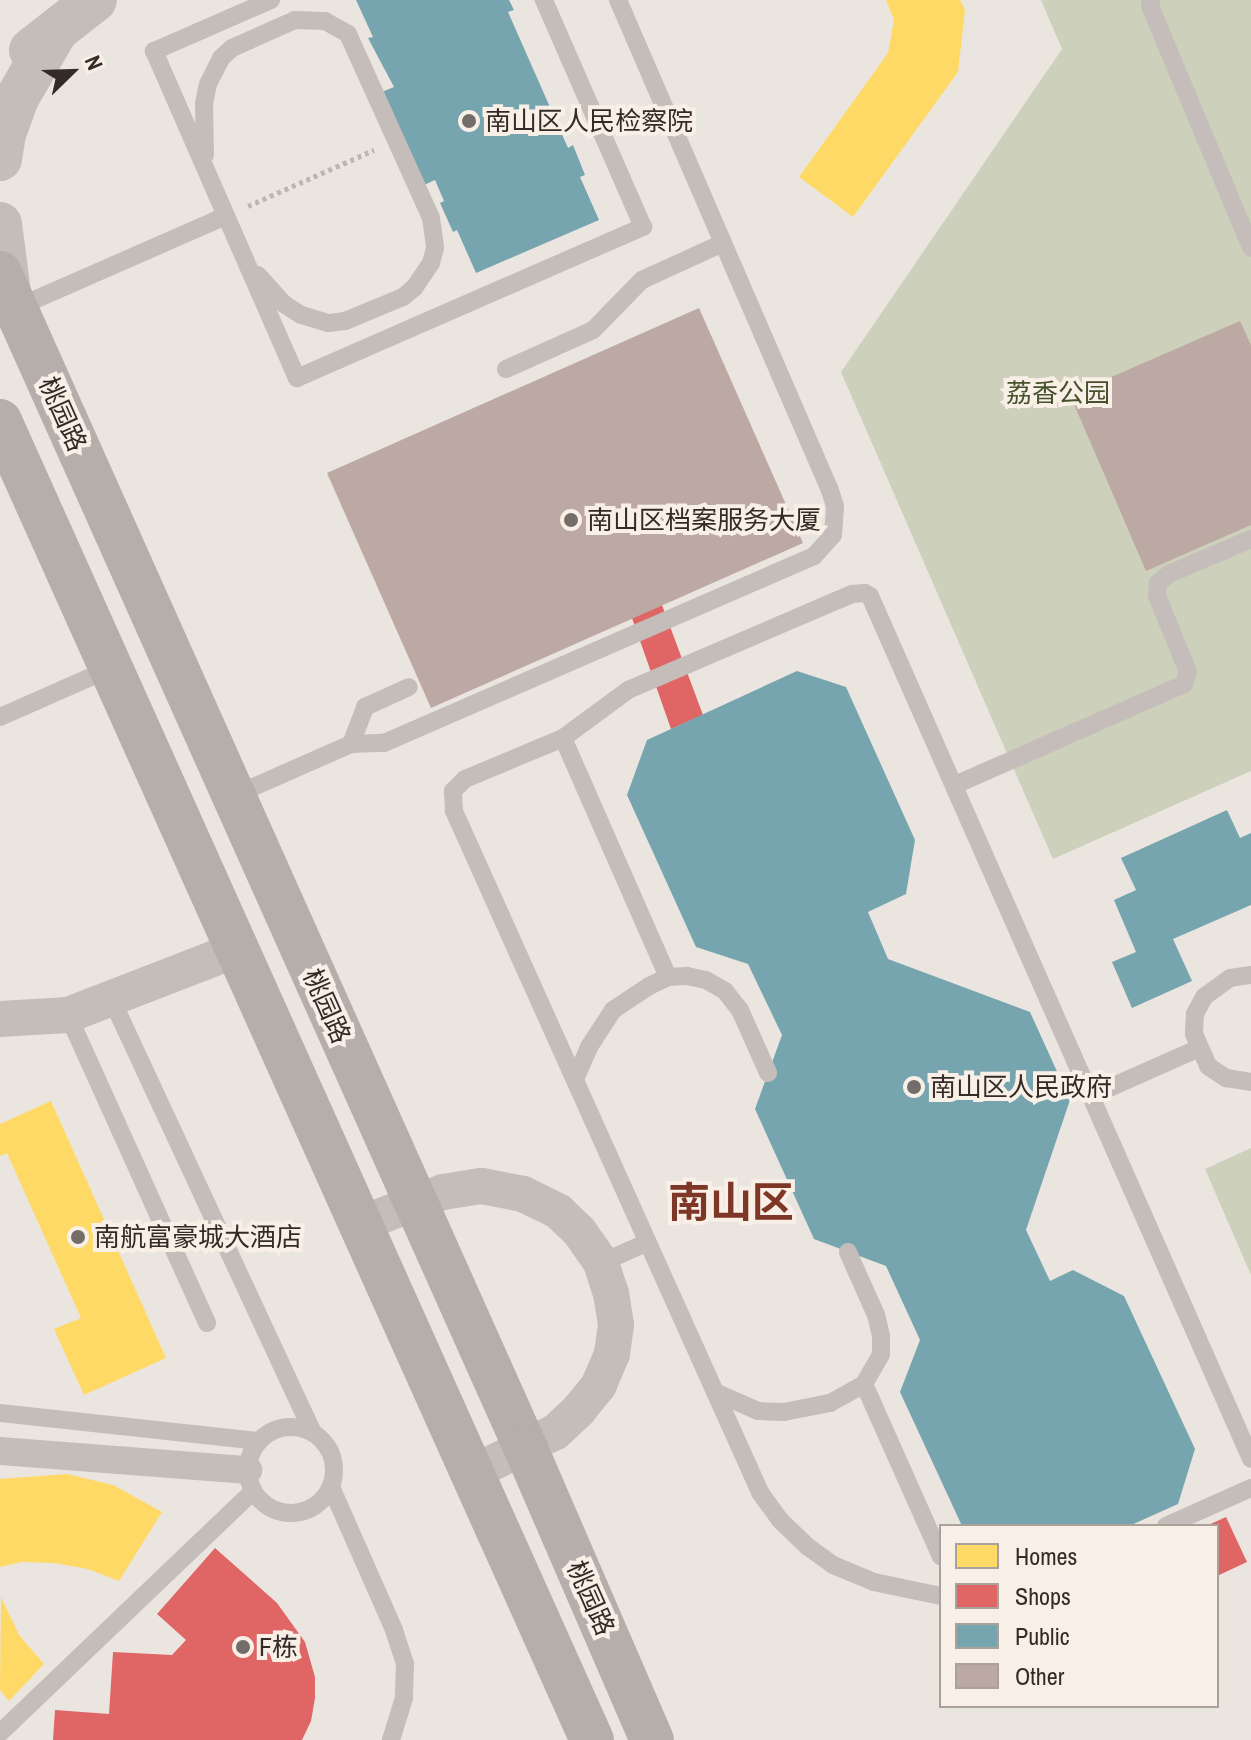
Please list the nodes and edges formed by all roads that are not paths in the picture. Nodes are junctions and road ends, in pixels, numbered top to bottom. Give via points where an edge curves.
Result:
1 (95, 0) edge
2 (271, 0) edge
3 (544, 0) edge
4 (618, 0) edge
5 (1151, 0) edge
6 (0, 31) edge
7 (56, 31) junction
8 (0, 72) edge
9 (0, 159) edge
10 (206, 170) junction
11 (226, 216) junction
12 (0, 224) edge
13 (723, 243) junction
14 (1251, 248) edge
15 (246, 261) junction
16 (8, 291) edge
17 (506, 369) dead end
18 (0, 421) edge
19 (1251, 539) edge
20 (109, 669) junction
21 (409, 687) dead end
22 (0, 717) edge
23 (563, 738) junction
24 (351, 744) junction
25 (955, 785) junction
26 (233, 796) junction
27 (236, 950) junction
28 (1251, 975) edge
29 (668, 977) junction
30 (112, 1000) junction
31 (68, 1015) junction
32 (0, 1019) edge
33 (1197, 1049) junction
34 (768, 1073) dead end
35 (575, 1079) junction
36 (1251, 1082) edge
37 (1091, 1096) junction
38 (414, 1202) junction
39 (358, 1225) junction
40 (648, 1242) junction
41 (848, 1252) dead end
42 (601, 1263) junction
43 (207, 1323) dead end
44 (864, 1384) junction
45 (715, 1392) junction
46 (0, 1413) edge
47 (313, 1433) junction
48 (258, 1441) junction
49 (526, 1449) junction
50 (0, 1451) edge
51 (1251, 1459) edge
52 (470, 1474) junction
53 (250, 1480) junction
54 (331, 1487) junction
55 (1251, 1488) edge
56 (1170, 1524) edge
57 (939, 1553) edge
58 (939, 1596) edge
59 (557, 1666) junction
60 (625, 1675) junction
61 (0, 1733) edge
62 (391, 1740) edge
63 (572, 1740) edge
64 (592, 1740) edge
65 (652, 1740) edge
66 (668, 1740) edge

1 - 7 street
2 - 10 lane via 154,51
3 - 15 lane via 643,227 297,378
4 - 13 lane
5 - 14 lane
6 - 7 street
7 - 8 street
7 - 9 street via 17,98
10 - 11 lane
10 - 15 lane via 204,104 213,69 232,48 295,20 325,21 348,34 435,233 431,263 403,297 345,321 314,321 284,304
11 - 15 lane
11 - 16 lane
12 - 16 street
13 - 17 lane via 642,280 593,330
13 - 24 lane via 829,488 836,522 825,547 384,743
16 - 26 main road, 桃园路
18 - 20 main road
19 - 25 lane via 1158,583 1157,596 1188,672 1184,684
20 - 22 lane
20 - 27 main road
21 - 24 lane via 365,707
23 - 25 lane via 628,690 865,593
23 - 29 lane
23 - 35 lane via 465,779 451,801
24 - 26 lane
25 - 37 lane
26 - 38 main road, 桃园路
27 - 30 street
27 - 39 main road
28 - 33 lane via 1230,978 1204,997 1195,1014
29 - 34 lane via 706,980 725,991 740,1010
29 - 35 lane via 613,1010
30 - 31 street
30 - 47 lane
31 - 32 street
31 - 43 lane
33 - 36 lane via 1208,1066 1226,1078
33 - 37 lane
35 - 40 lane
37 - 51 lane
38 - 39 street
38 - 42 street via 482,1186 523,1194 558,1211
38 - 49 main road, 桃园路
39 - 52 main road
40 - 42 lane
40 - 45 lane
41 - 44 lane via 881,1336 881,1354
42 - 49 street via 616,1325 608,1364 579,1410
44 - 45 lane via 830,1403 784,1412 758,1411
44 - 57 lane
45 - 58 lane via 760,1492 808,1547 833,1565 874,1582
46 - 48 lane
47 - 48 lane via 285,1427
47 - 54 lane via 330,1453
48 - 53 lane
49 - 52 street
49 - 60 main road, 桃园路
50 - 53 street
52 - 59 main road
53 - 54 lane via 262,1503 286,1513 313,1507
53 - 61 lane
54 - 62 lane via 405,1664 404,1698
55 - 56 lane
59 - 63 main road
59 - 64 main road
60 - 65 main road, 桃园路
60 - 66 main road

